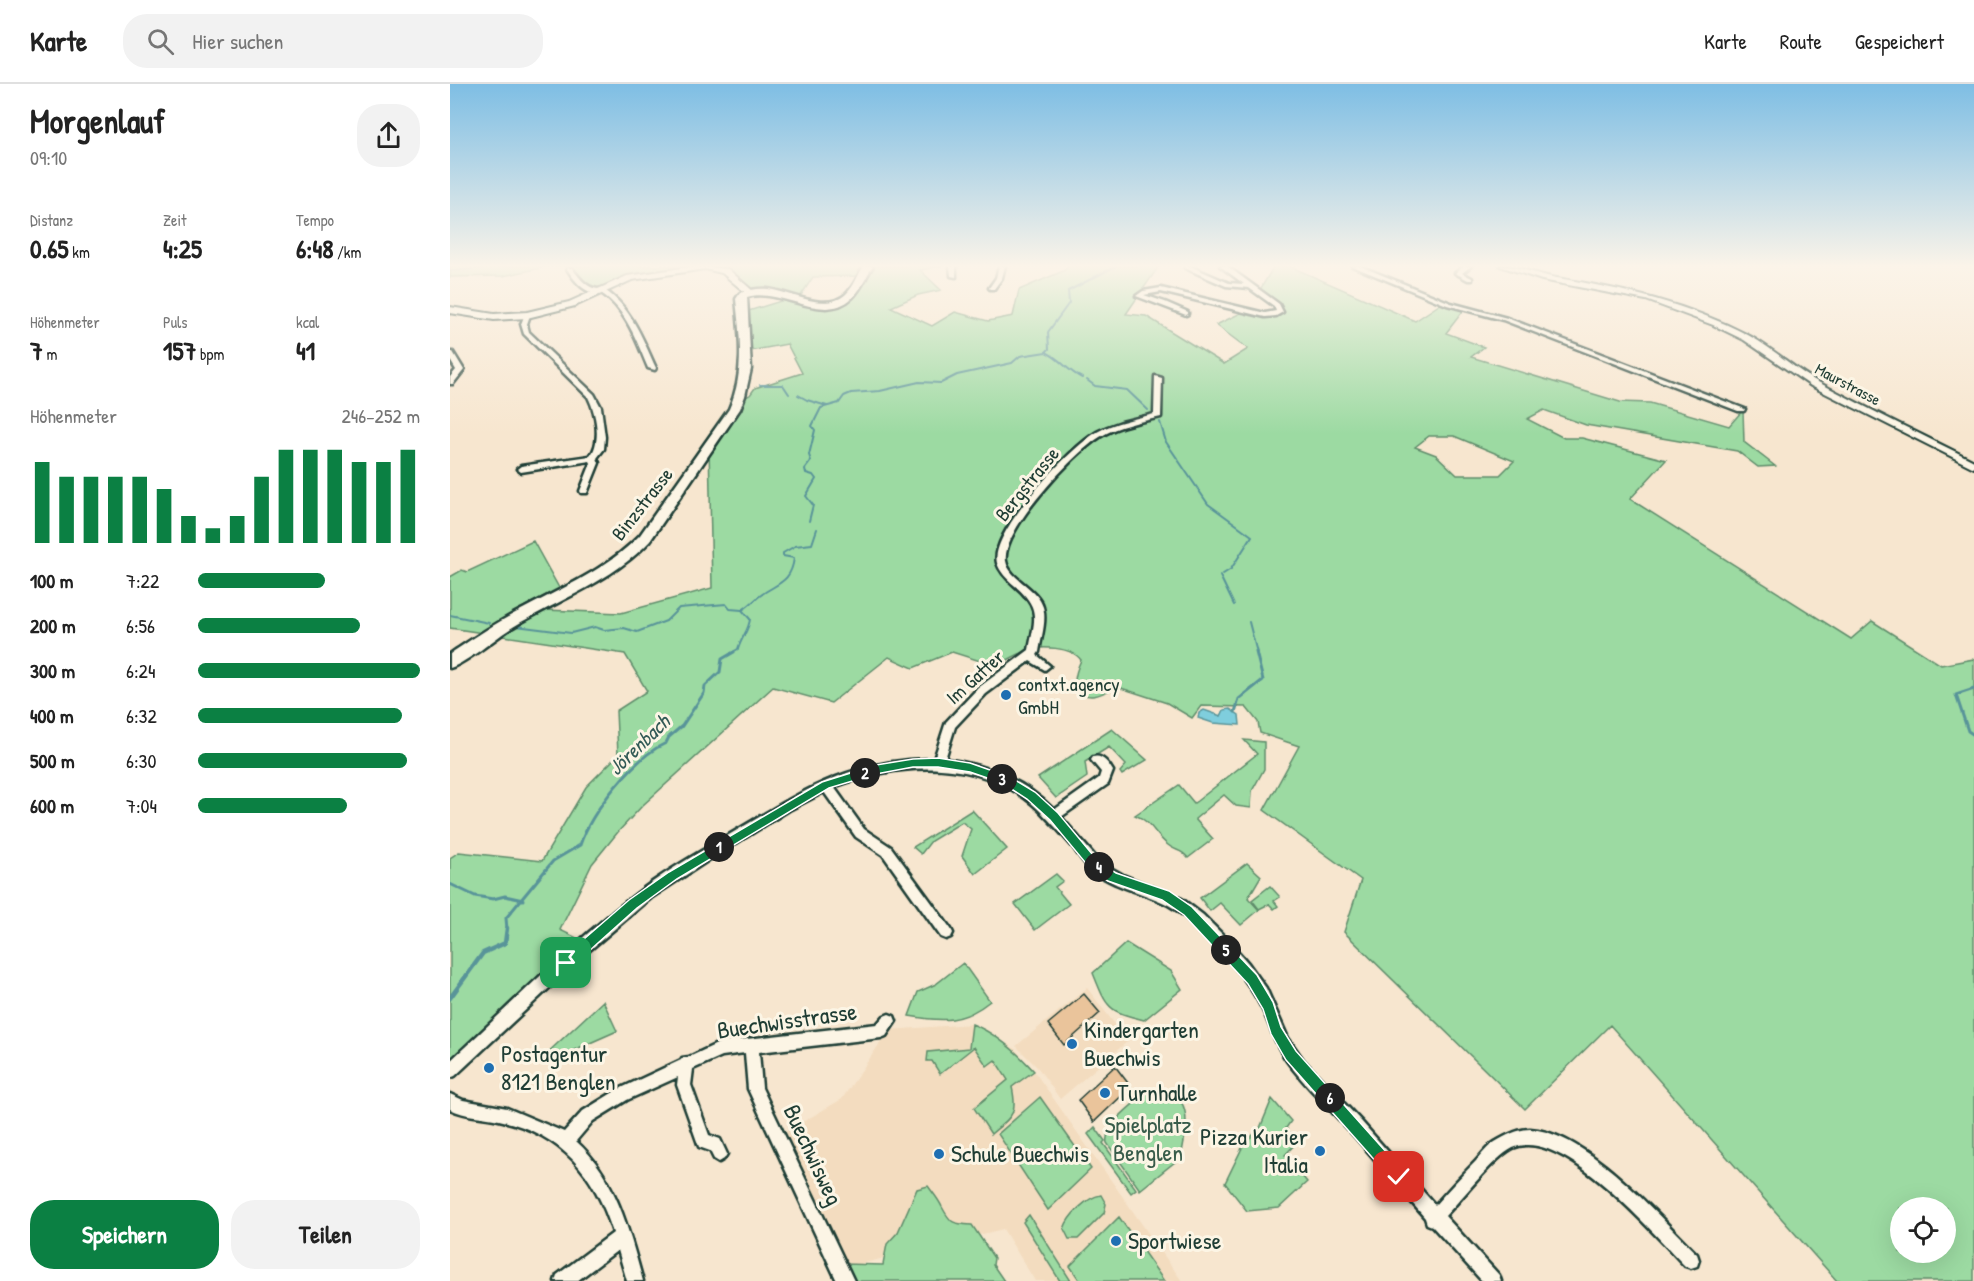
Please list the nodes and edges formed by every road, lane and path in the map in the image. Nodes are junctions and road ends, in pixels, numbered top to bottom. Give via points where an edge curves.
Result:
1 (525, 322) edge
2 (629, 322) edge
3 (743, 322) edge
4 (1512, 322) edge
5 (1713, 322) edge
6 (450, 354) edge
7 (651, 368) dead end
8 (1158, 378) dead end
9 (451, 382) edge
10 (1741, 409) dead end
11 (593, 458) junction
12 (1974, 465) edge
13 (521, 469) dead end
14 (584, 491) dead end
15 (1031, 653) junction
16 (450, 662) edge
17 (1045, 666) dead end
18 (1097, 760) dead end
19 (938, 763) junction
20 (826, 785) junction
21 (1054, 816) junction
22 (946, 933) dead end
23 (889, 1021) dead end
24 (751, 1045) junction
25 (687, 1063) junction
26 (450, 1071) edge
27 (450, 1101) edge
28 (565, 1142) junction
29 (719, 1154) dead end
30 (1433, 1218) junction
31 (623, 1236) junction
32 (1691, 1260) dead end
33 (563, 1281) edge
34 (634, 1281) edge
35 (846, 1281) edge
36 (1493, 1281) edge

1 - 11 street via 526,333 586,389 597,407 601,437 600,449
2 - 7 street
3 - 16 main road, Binzstrasse via 746,370 743,390 645,538 602,574 526,613
4 - 10 street
5 - 12 street, Maurstrasse via 1747,338 1814,384
6 - 9 street via 460,370
8 - 15 street, Bergstrasse via 1158,415 1100,433 1086,442 1019,516 1003,546 1001,560 1009,575 1036,601 1039,623
11 - 13 street
11 - 14 street via 595,463
15 - 17 street, Im Gatter
15 - 19 street, Im Gatter via 982,691 950,725
18 - 21 street via 1107,771 1104,781
19 - 20 street via 889,766
19 - 21 street via 970,767 1006,780
20 - 22 street via 860,833 887,851
20 - 26 street via 633,904
21 - 30 street via 1093,863 1112,878 1165,895 1188,911 1222,946 1253,980 1291,1055
23 - 24 street, Buechwisstrasse via 881,1031
24 - 25 street, Buechwisstrasse via 721,1049
24 - 35 street, Buechwisweg via 755,1089
25 - 28 street, Buechwisstrasse via 588,1116
25 - 29 street via 684,1085 704,1142 715,1144
27 - 28 street via 459,1107 506,1114
28 - 31 street via 584,1160 606,1191
30 - 32 street via 1497,1149 1529,1136 1557,1143 1584,1157
30 - 36 street
31 - 33 street
31 - 34 street

